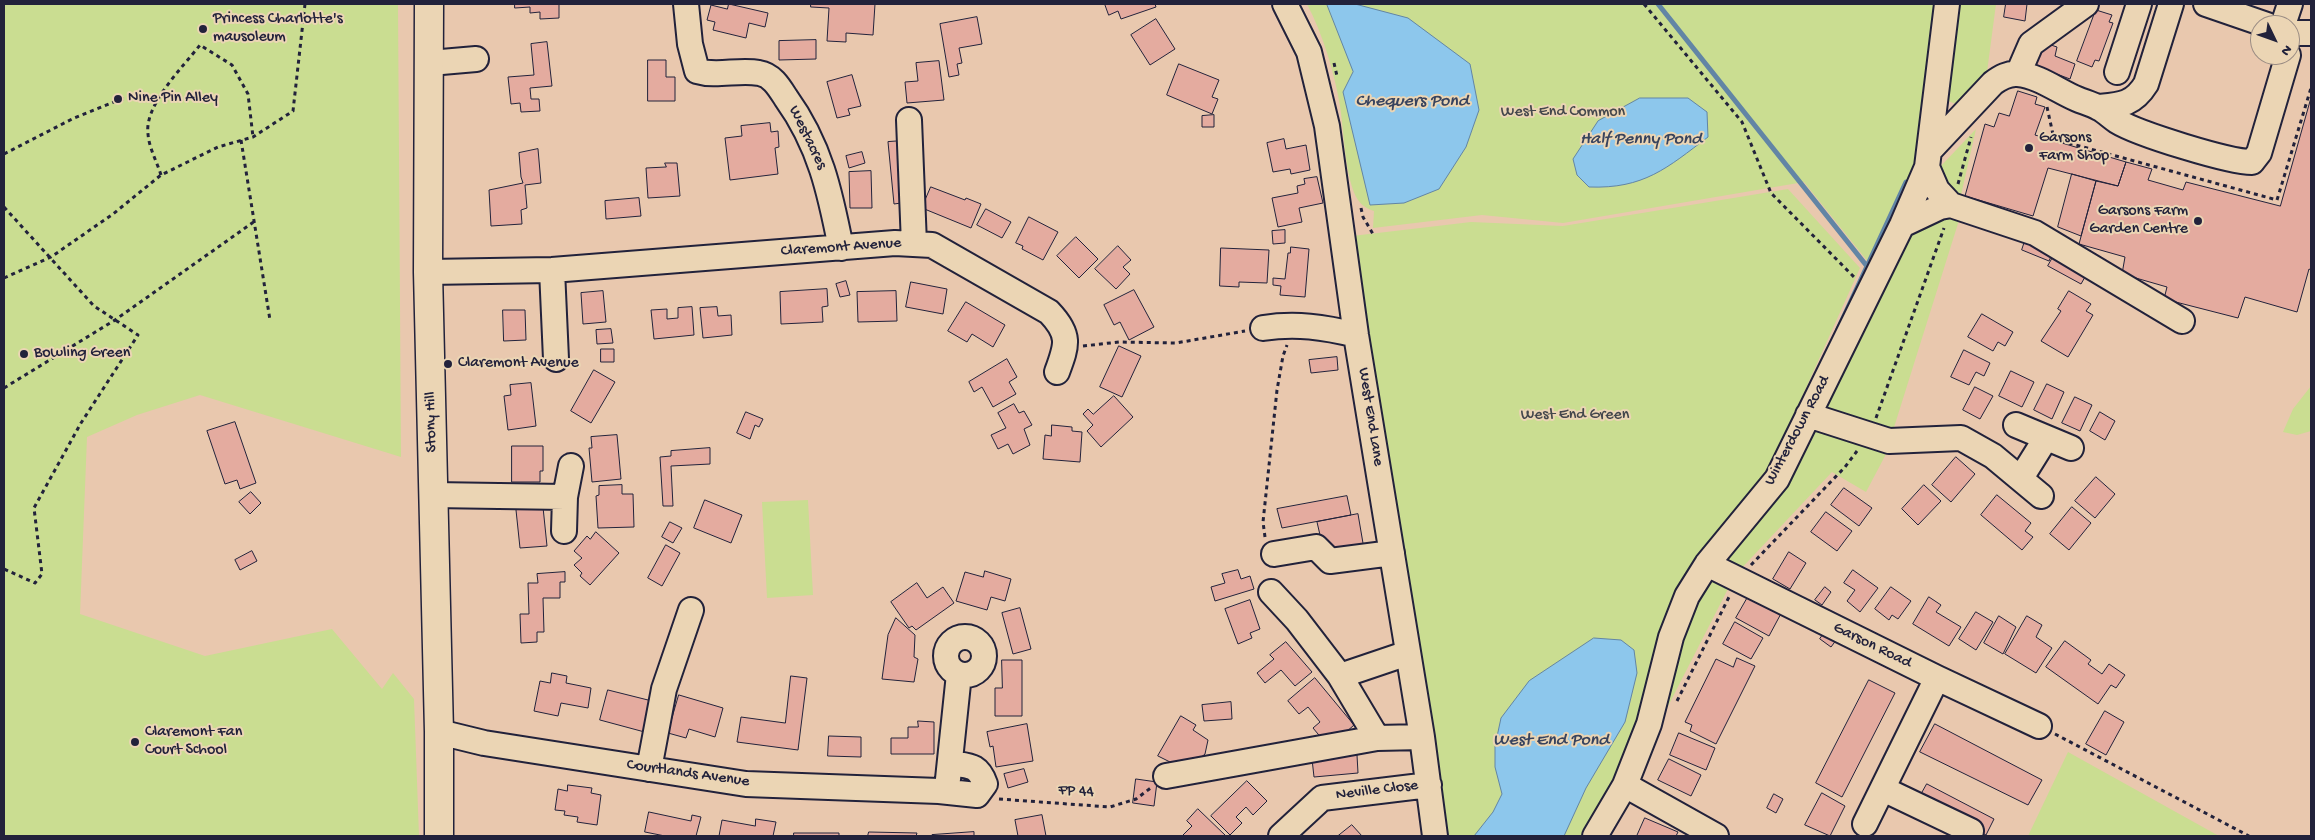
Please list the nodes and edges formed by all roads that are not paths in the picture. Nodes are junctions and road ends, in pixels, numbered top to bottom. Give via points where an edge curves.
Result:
1 (429, 4) edge
2 (686, 4) edge
3 (1285, 4) edge
4 (1946, 4) edge
5 (2086, 4) edge
6 (2139, 4) edge
7 (2172, 4) edge
8 (2206, 4) edge
9 (2250, 19) edge
10 (476, 59) dead end
11 (430, 63) junction
12 (2285, 65) edge
13 (2117, 72) dead end
14 (2018, 74) junction
15 (2098, 107) junction
16 (909, 120) dead end
17 (1929, 159) junction
18 (1951, 205) junction
19 (1902, 226) junction
20 (914, 244) junction
21 (841, 248) junction
22 (552, 270) junction
23 (428, 272) junction
24 (2182, 320) dead end
25 (1263, 328) road end
26 (1356, 335) junction
27 (556, 359) dead end
28 (1057, 372) dead end
29 (1808, 415) junction
30 (2016, 425) dead end
31 (2046, 438) junction
32 (2071, 448) dead end
33 (571, 466) dead end
34 (2021, 478) junction
35 (434, 495) junction
36 (2041, 496) dead end
37 (565, 497) junction
38 (564, 531) dead end
39 (1270, 547) road end
40 (1392, 553) junction
41 (1706, 564) junction
42 (1271, 592) dead end
43 (692, 610) dead end
44 (1408, 653) junction
45 (959, 674) dead end
46 (1340, 676) junction
47 (1937, 678) junction
48 (2039, 726) road end
49 (439, 732) junction
50 (1422, 737) junction
51 (1377, 738) junction
52 (950, 763) junction
53 (649, 769) junction
54 (1166, 776) road end
55 (1429, 785) junction
56 (1625, 785) junction
57 (1883, 789) junction
58 (939, 791) junction
59 (1865, 824) dead end
60 (1972, 831) dead end
61 (439, 836) edge
62 (1281, 836) edge
63 (1435, 836) edge
64 (1595, 836) edge
65 (1716, 836) edge

1 - 11 main road, Stony Hill
2 - 21 street, Westacres via 690,44 697,71 760,73 775,82 800,116 829,188
3 - 26 street, West End Lane via 1308,52 1326,126
4 - 17 street, Winterdown Road
5 - 14 street via 2031,44
6 - 13 street
7 - 15 street via 2140,94 2131,101
8 - 9 street
10 - 11 street
11 - 23 main road, Stony Hill
12 - 15 street via 2259,153 2252,162 2242,162 2141,131 2119,122
14 - 15 street
14 - 17 street via 2004,75 1993,83
16 - 20 street
17 - 18 street via 1937,190
17 - 19 street, Winterdown Road
18 - 19 street
18 - 24 street via 2035,233
19 - 29 street, Winterdown Road
20 - 21 street, Claremont Avenue
20 - 28 street, Claremont Avenue via 932,245 1049,312 1062,325 1066,348
21 - 22 street, Claremont Avenue
22 - 23 street, Claremont Avenue
22 - 27 street
23 - 35 main road, Stony Hill
25 - 26 street via 1312,325
26 - 40 street, West End Lane
29 - 34 street via 1889,441 1961,438 1993,456
29 - 41 street, Winterdown Road via 1777,479
30 - 31 street
31 - 32 street
31 - 34 street
33 - 37 street
34 - 36 street
35 - 37 street
35 - 49 main road, Stony Hill
37 - 38 street
39 - 40 street via 1316,547 1330,561
40 - 44 street, West End Lane
41 - 47 street, Garson Road
41 - 56 street, Winterdown Road via 1687,596 1671,636 1649,724
42 - 46 street
43 - 53 street via 664,688
44 - 46 street
44 - 50 street, West End Lane
45 - 52 street
46 - 51 street
47 - 48 street, Garson Road
47 - 57 street
49 - 53 street, Courtlands Avenue via 484,743
49 - 61 main road, Stony Hill
50 - 51 street
50 - 55 street, West End Lane
51 - 54 street
52 - 58 street via 948,779
52 - 58 street, Courtlands Avenue via 974,767 981,772 986,784 977,795
53 - 58 street, Courtlands Avenue via 746,784
55 - 62 street, Neville Close via 1322,798
55 - 63 street, West End Lane
56 - 64 street, Winterdown Road
56 - 65 street
57 - 59 street
57 - 60 street

